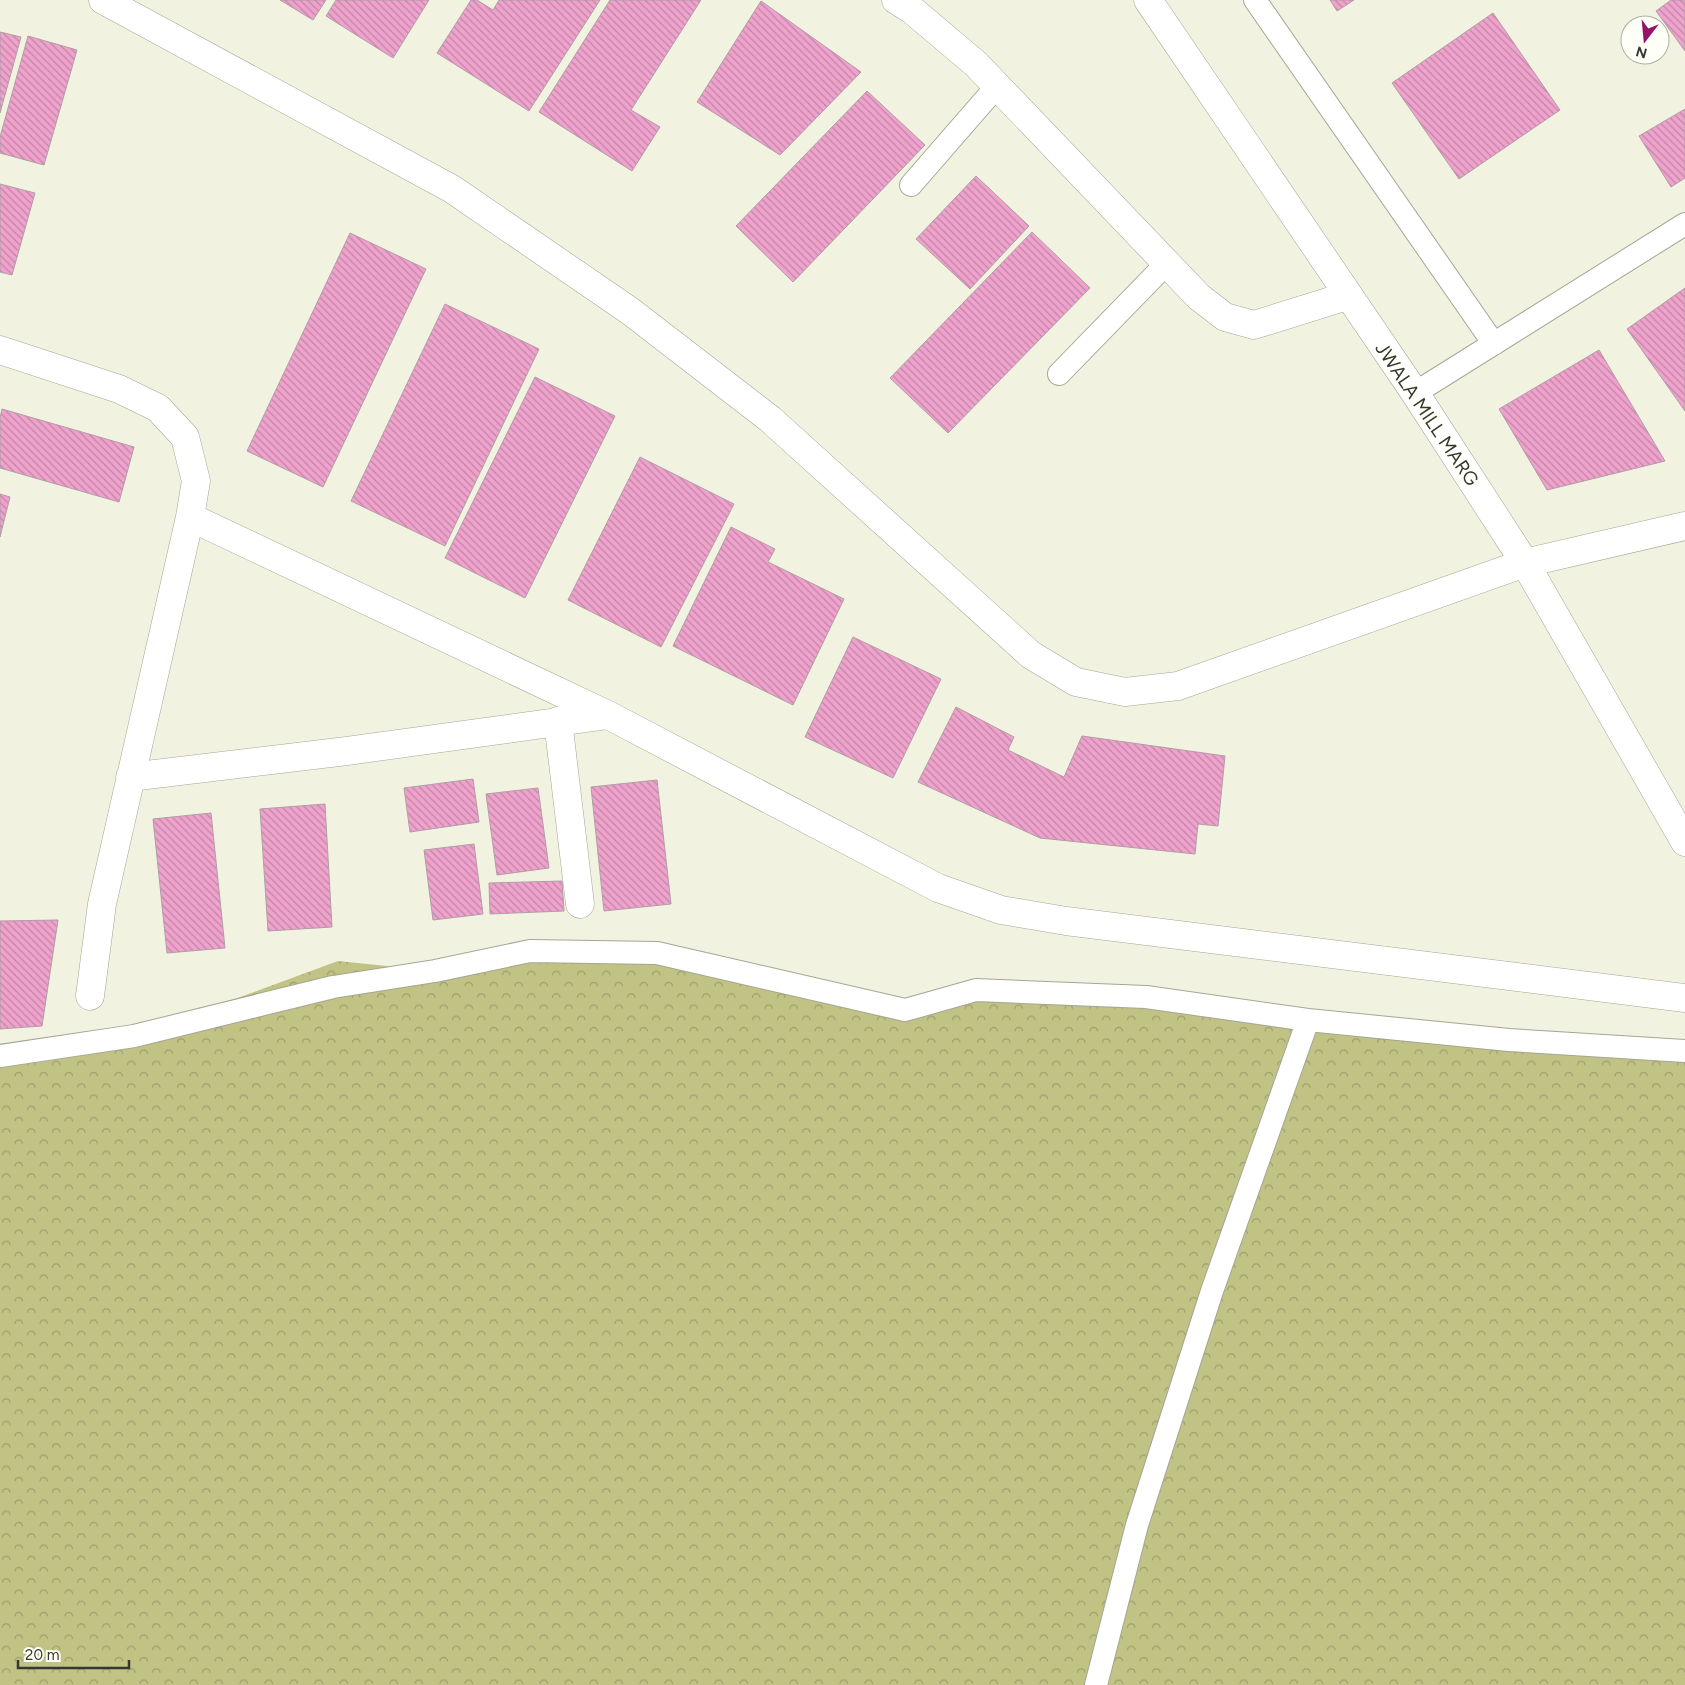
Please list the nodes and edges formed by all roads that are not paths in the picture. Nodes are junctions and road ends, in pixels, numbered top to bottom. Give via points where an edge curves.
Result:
1 (103, 0) edge
2 (896, 0) edge
3 (1148, 0) edge
4 (1255, 0) edge
5 (996, 86) junction
6 (910, 185) dead end
7 (1685, 224) edge
8 (1166, 264) junction
9 (1347, 296) junction
10 (1494, 344) junction
11 (0, 350) edge
12 (1059, 374) dead end
13 (1415, 393) junction
14 (190, 517) junction
15 (1685, 526) edge
16 (1525, 563) junction
17 (608, 715) junction
18 (558, 721) junction
19 (130, 777) junction
20 (1685, 842) edge
21 (580, 904) dead end
22 (90, 996) dead end
23 (1685, 998) edge
24 (1308, 1020) junction
25 (1685, 1050) edge
26 (0, 1056) edge
27 (1096, 1685) edge

1 - 16 street via 452,189 630,311 770,419 1031,655 1076,682 1126,692 1178,686
2 - 5 street via 976,64
3 - 9 street, JWALA MILL MARG
4 - 10 lane
5 - 6 lane
5 - 8 street
7 - 10 lane
8 - 9 street via 1224,317 1254,325
8 - 12 lane
9 - 13 street, JWALA MILL MARG
10 - 13 lane
11 - 14 street via 119,389 158,408 185,437 196,482
13 - 16 street, JWALA MILL MARG
14 - 17 street
14 - 19 street
15 - 16 street
16 - 20 street, JWALA MILL MARG
17 - 18 street
17 - 23 street via 938,888 1001,910 1066,921
18 - 19 street
18 - 21 street
19 - 22 street via 102,904
24 - 25 lane via 1509,1040
24 - 26 lane via 1146,997 976,990 905,1010 657,953 530,951 435,971 333,987 134,1036
24 - 27 lane via 1212,1291 1137,1525

